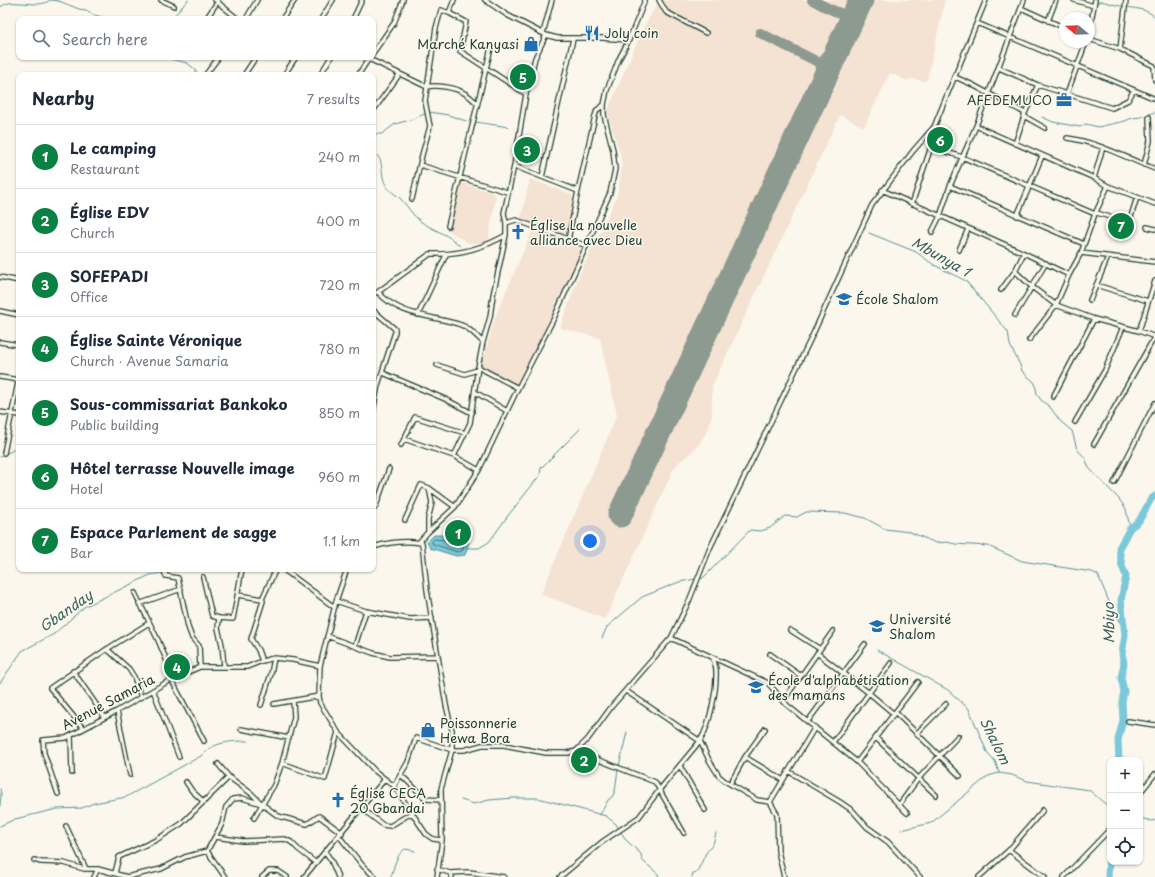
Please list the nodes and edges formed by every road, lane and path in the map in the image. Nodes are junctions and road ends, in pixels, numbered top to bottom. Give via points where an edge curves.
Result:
1 (161, 0) edge
2 (256, 0) edge
3 (295, 0) edge
4 (333, 0) edge
5 (362, 0) edge
6 (403, 0) edge
7 (454, 0) edge
8 (485, 0) edge
9 (552, 0) edge
10 (645, 0) edge
11 (659, 0) edge
12 (986, 0) edge
13 (1024, 0) edge
14 (1056, 0) edge
15 (1074, 0) edge
16 (1095, 0) edge
17 (1126, 0) edge
18 (217, 1) edge
19 (174, 6) dead end
20 (1094, 6) junction
21 (1021, 8) junction
22 (1093, 12) edge
23 (449, 13) junction
24 (208, 16) edge
25 (234, 16) edge
26 (248, 16) edge
27 (284, 16) edge
28 (323, 16) edge
29 (354, 16) edge
30 (1048, 20) junction
31 (977, 23) junction
32 (1059, 25) edge
33 (706, 33) dead end
34 (544, 34) junction
35 (1009, 38) junction
36 (574, 39) junction
37 (629, 40) junction
38 (1095, 41) edge
39 (491, 48) dead end
40 (1084, 48) edge
41 (376, 49) edge
42 (1120, 49) junction
43 (217, 60) edge
44 (254, 60) edge
45 (294, 60) edge
46 (329, 60) edge
47 (367, 60) edge
48 (372, 60) edge
49 (1076, 66) junction
50 (486, 68) junction
51 (999, 68) junction
52 (208, 72) edge
53 (246, 72) edge
54 (286, 72) edge
55 (322, 72) edge
56 (360, 72) edge
57 (399, 75) junction
58 (955, 77) junction
59 (1155, 80) edge
60 (1038, 85) junction
61 (427, 87) junction
62 (1134, 90) junction
63 (988, 93) junction
64 (526, 94) junction
65 (1067, 94) junction
66 (1153, 98) dead end
67 (477, 103) junction
68 (604, 105) junction
69 (376, 107) edge
70 (1025, 114) junction
71 (1149, 117) dead end
72 (976, 126) junction
73 (934, 127) junction
74 (1045, 128) dead end
75 (1067, 138) dead end
76 (1150, 141) junction
77 (1155, 141) edge
78 (1015, 144) junction
79 (931, 147) junction
80 (1103, 147) junction
81 (962, 156) junction
82 (1042, 156) junction
83 (420, 165) junction
84 (1144, 165) junction
85 (514, 166) junction
86 (1155, 169) edge
87 (460, 177) junction
88 (542, 177) junction
89 (1094, 178) junction
90 (950, 186) junction
91 (1030, 186) junction
92 (1108, 186) junction
93 (882, 190) junction
94 (578, 191) junction
95 (508, 192) junction
96 (1137, 197) junction
97 (412, 200) dead end
98 (912, 204) junction
99 (1155, 204) edge
100 (1096, 214) junction
101 (940, 216) junction
102 (1017, 216) junction
103 (506, 223) junction
104 (448, 226) dead end
105 (1147, 228) dead end
106 (968, 229) junction
107 (1155, 229) edge
108 (932, 232) dead end
109 (506, 235) junction
110 (568, 240) junction
111 (1084, 244) junction
112 (587, 246) junction
113 (959, 250) dead end
114 (1081, 253) junction
115 (1024, 254) junction
116 (446, 255) junction
117 (1108, 256) junction
118 (1155, 262) edge
119 (1046, 263) junction
120 (1015, 271) junction
121 (1069, 275) junction
122 (0, 278) edge
123 (16, 281) edge
124 (1155, 281) edge
125 (1096, 285) junction
126 (1032, 287) junction
127 (1000, 290) dead end
128 (378, 292) joint
129 (1090, 300) dead end
130 (1148, 301) junction
131 (1056, 304) junction
132 (0, 311) edge
133 (376, 313) edge
134 (16, 314) edge
135 (418, 315) junction
136 (1015, 315) dead end
137 (1094, 318) junction
138 (1123, 327) junction
139 (1140, 331) junction
140 (1155, 336) edge
141 (1029, 340) dead end
142 (0, 342) edge
143 (483, 342) junction
144 (16, 345) edge
145 (437, 365) dead end
146 (478, 369) junction
147 (382, 373) junction
148 (0, 377) edge
149 (16, 379) edge
150 (378, 385) joint
151 (518, 388) junction
152 (475, 392) junction
153 (16, 394) edge
154 (376, 396) edge
155 (1052, 397) dead end
156 (1155, 403) edge
157 (507, 411) junction
158 (0, 412) edge
159 (12, 414) junction
160 (472, 414) junction
161 (16, 415) edge
162 (1075, 422) dead end
163 (465, 432) junction
164 (404, 439) junction
165 (0, 444) edge
166 (1094, 444) dead end
167 (6, 445) junction
168 (401, 445) dead end
169 (4, 454) dead end
170 (454, 456) junction
171 (389, 469) dead end
172 (479, 470) junction
173 (1114, 483) dead end
174 (429, 488) junction
175 (376, 506) edge
176 (455, 507) junction
177 (405, 520) dead end
178 (428, 532) junction
179 (422, 543) junction
180 (376, 546) edge
181 (164, 572) edge
182 (242, 572) edge
183 (275, 572) edge
184 (286, 572) edge
185 (346, 572) edge
186 (203, 577) dead end
187 (180, 589) junction
188 (135, 593) dead end
189 (238, 595) junction
190 (262, 599) junction
191 (336, 601) junction
192 (139, 604) junction
193 (334, 607) junction
194 (366, 611) junction
195 (219, 618) junction
196 (432, 618) junction
197 (149, 623) junction
198 (790, 630) dead end
199 (833, 631) dead end
200 (327, 636) junction
201 (671, 638) junction
202 (865, 644) dead end
203 (354, 646) junction
204 (107, 649) junction
205 (819, 651) junction
206 (770, 654) dead end
207 (438, 656) junction
208 (274, 658) junction
209 (713, 658) junction
210 (262, 660) junction
211 (891, 663) dead end
212 (224, 666) junction
213 (320, 666) junction
214 (200, 667) junction
215 (73, 671) junction
216 (844, 673) junction
217 (801, 676) junction
218 (173, 679) junction
219 (918, 682) dead end
220 (153, 690) junction
221 (626, 691) junction
222 (869, 693) junction
223 (319, 696) junction
224 (142, 697) junction
225 (293, 701) junction
226 (783, 701) junction
227 (274, 704) dead end
228 (946, 704) dead end
229 (261, 705) dead end
230 (117, 711) junction
231 (894, 713) junction
232 (104, 716) junction
233 (808, 721) junction
234 (1128, 722) dead end
235 (1155, 725) edge
236 (815, 727) junction
237 (83, 728) junction
238 (240, 729) dead end
239 (765, 729) dead end
240 (338, 732) junction
241 (917, 733) junction
242 (71, 735) junction
243 (958, 736) dead end
244 (288, 738) junction
245 (876, 738) junction
246 (204, 741) dead end
247 (700, 741) junction
248 (833, 742) junction
249 (452, 750) junction
250 (576, 751) junction
251 (939, 755) junction
252 (178, 757) dead end
253 (745, 757) junction
254 (857, 762) junction
255 (282, 763) junction
256 (218, 764) dead end
257 (680, 766) junction
258 (788, 771) junction
259 (72, 773) dead end
260 (1155, 774) edge
261 (130, 775) dead end
262 (401, 775) junction
263 (960, 776) dead end
264 (229, 777) junction
265 (386, 779) junction
266 (918, 779) junction
267 (783, 780) junction
268 (186, 782) dead end
269 (730, 784) junction
270 (394, 786) junction
271 (660, 789) junction
272 (1143, 789) edge
273 (58, 794) dead end
274 (936, 796) dead end
275 (441, 800) junction
276 (204, 802) junction
277 (770, 802) junction
278 (262, 804) junction
279 (899, 805) junction
280 (361, 808) junction
281 (705, 810) dead end
282 (1043, 810) dead end
283 (413, 812) junction
284 (907, 813) dead end
285 (254, 818) dead end
286 (66, 826) dead end
287 (1107, 832) edge
288 (684, 833) dead end
289 (341, 834) junction
290 (216, 837) junction
291 (442, 840) junction
292 (1009, 850) junction
293 (207, 851) junction
294 (326, 852) junction
295 (34, 860) dead end
296 (316, 863) junction
297 (86, 869) junction
298 (98, 869) junction
299 (437, 869) junction
300 (115, 873) junction
301 (451, 875) edge
302 (94, 877) edge
303 (127, 877) edge
304 (225, 877) edge
305 (262, 877) edge
306 (287, 877) edge
307 (304, 877) edge
308 (338, 877) edge
309 (375, 877) edge
310 (437, 877) edge
311 (504, 877) edge
312 (560, 877) edge
313 (784, 877) edge
314 (920, 877) edge
315 (979, 877) edge
316 (1045, 877) edge
317 (1064, 877) edge

1 - 19 street
2 - 26 street
3 - 27 street
4 - 28 street
5 - 29 street
6 - 41 street via 394,23
7 - 23 street
8 - 34 street via 507,15
9 - 34 street
10 - 37 street
11 - 33 street via 666,12
12 - 31 street
13 - 21 street
14 - 30 street
15 - 20 street
16 - 20 street
17 - 42 street
18 - 24 street
18 - 25 street
20 - 22 street
21 - 30 street
21 - 35 street
23 - 50 street via 466,22 460,51
23 - 61 street via 441,10
30 - 32 street
31 - 35 street
31 - 58 street
34 - 36 street
34 - 64 street
35 - 49 street
35 - 51 street
36 - 37 street
36 - 88 street
37 - 68 street via 619,59
38 - 42 street
39 - 50 street
40 - 49 street
42 - 59 street via 1154,66
43 - 52 street
44 - 53 street
45 - 54 street
46 - 55 street
47 - 56 street
48 - 57 street
49 - 62 street
49 - 65 street
50 - 64 street
50 - 67 street
51 - 60 street
51 - 63 street
57 - 61 street
57 - 69 street
58 - 63 street
58 - 73 street
60 - 65 street
60 - 70 street
61 - 67 street via 431,85 456,89
61 - 83 street via 425,101 430,126
62 - 65 street via 1128,100 1112,108
62 - 66 street
63 - 70 street
63 - 72 street
64 - 85 street
67 - 87 street
68 - 94 street via 597,110 595,116
68 - 112 street via 615,168 610,193
70 - 74 street
70 - 78 street
71 - 76 street
72 - 78 street
72 - 81 street
73 - 79 street
73 - 93 street
75 - 80 street
76 - 77 street
76 - 84 street
78 - 82 street
79 - 81 street
79 - 98 street
80 - 84 street
80 - 89 street
81 - 90 street
81 - 91 street
82 - 89 street
82 - 91 street
83 - 87 street
83 - 97 street
84 - 86 street
85 - 88 street
85 - 95 street
87 - 95 street
87 - 104 street
88 - 94 street
89 - 92 street
90 - 101 street
90 - 102 street
91 - 100 street
91 - 102 street
92 - 96 street
92 - 100 street
93 - 98 street
93 - 201 street via 872,205 710,548
94 - 110 street
95 - 103 street via 504,213
96 - 99 street
96 - 100 street via 1129,223
98 - 101 street
100 - 111 street
101 - 106 street
101 - 108 street
102 - 111 street
103 - 109 street
103 - 110 street via 516,220
105 - 107 street
106 - 113 street
106 - 115 street
109 - 116 street via 465,252
109 - 143 street
110 - 112 street
111 - 114 street
112 - 151 street
114 - 117 street
114 - 121 street
115 - 119 street
115 - 120 street
116 - 128 street via 430,254
116 - 135 street
117 - 118 street
117 - 125 street
119 - 121 street
119 - 126 street
120 - 126 street
120 - 127 street
121 - 131 street
122 - 123 street
124 - 130 street
125 - 129 street
125 - 130 street
126 - 131 street
126 - 136 street
128 - 135 street via 386,301
130 - 139 street
131 - 137 street
131 - 141 street
132 - 134 street
133 - 147 street via 396,332
135 - 143 street via 463,325
137 - 138 street
137 - 155 street
138 - 139 street
138 - 162 street via 1105,370
139 - 140 street
140 - 166 street
142 - 144 street
143 - 146 street
145 - 146 street via 465,374
146 - 151 street
146 - 152 street
147 - 150 street
147 - 160 street via 445,399
148 - 149 street
150 - 154 street
151 - 157 street
152 - 157 street
152 - 160 street
153 - 159 street
156 - 173 street
157 - 172 street
158 - 159 street
159 - 161 street
159 - 167 street
160 - 163 street
163 - 164 street via 415,417
163 - 170 street
164 - 168 street
164 - 170 street
165 - 167 street
167 - 169 street
170 - 172 street
171 - 175 street
172 - 176 street
174 - 176 street
174 - 177 street via 421,485
174 - 178 street via 432,503
176 - 178 street
178 - 179 street via 420,541
179 - 180 street via 409,540
179 - 196 street
181 - 187 street via 166,576 178,578
182 - 189 street
183 - 190 street
184 - 193 street
185 - 191 street
186 - 195 street via 212,616
187 - 192 street
187 - 214 street via 188,627 192,638 199,646
188 - 192 street
189 - 190 street
189 - 195 street via 233,619
190 - 210 street via 251,639
191 - 193 street
191 - 194 street
192 - 197 street
193 - 200 street
194 - 196 street via 410,619
194 - 203 street
195 - 212 street via 218,628
196 - 207 street
197 - 204 street
197 - 218 street
198 - 205 street
199 - 205 street
200 - 203 street
200 - 213 street
201 - 209 street
201 - 221 street
202 - 216 street
203 - 207 street via 390,657
204 - 215 street
204 - 224 street via 129,669
205 - 216 street
205 - 217 street
206 - 217 street
207 - 249 street via 452,730
208 - 210 street, Avenue Samaria
208 - 213 street, Avenue Samaria
208 - 229 street
209 - 226 street via 768,684
209 - 247 street via 716,669 714,697 705,734
210 - 212 street, Avenue Samaria via 247,667
211 - 222 street
212 - 214 street, Avenue Samaria
213 - 223 street
214 - 218 street, Avenue Samaria
215 - 232 street
215 - 237 street via 50,688
216 - 222 street
216 - 233 street
217 - 226 street
218 - 220 street, Avenue Samaria
218 - 246 street
219 - 231 street
220 - 224 street, Avenue Samaria
220 - 252 street
221 - 247 street
221 - 250 street
222 - 231 street
222 - 248 street
223 - 225 street
223 - 240 street via 320,703
224 - 230 street, Avenue Samaria
225 - 227 street
225 - 244 street via 294,717
226 - 233 street
228 - 241 street
230 - 232 street, Avenue Samaria
230 - 261 street
231 - 241 street
231 - 245 street
232 - 237 street, Avenue Samaria
233 - 236 street
234 - 235 street
236 - 248 street
236 - 258 street
237 - 242 street, Avenue Samaria
238 - 244 street
239 - 253 street
240 - 255 street via 325,779
240 - 265 street via 358,756
241 - 251 street
242 - 259 street
242 - 273 street, Avenue Samaria via 66,738 43,740 44,753
243 - 251 street
244 - 255 street
245 - 254 street
245 - 266 street
247 - 257 street
247 - 269 street via 719,776
248 - 254 street
249 - 250 street via 504,744 546,753
249 - 262 street via 416,738
249 - 275 street via 441,789
250 - 271 street via 655,782
251 - 263 street
251 - 266 street
253 - 267 street
253 - 269 street
254 - 279 street
255 - 278 street via 274,785
256 - 264 street
257 - 271 street
257 - 281 street
258 - 267 street
258 - 314 street via 853,811 867,827 888,842
260 - 272 street
262 - 270 street
262 - 275 street via 426,798
264 - 276 street
264 - 278 street
265 - 270 street
265 - 280 street
266 - 274 street
266 - 279 street
267 - 277 street
268 - 276 street
269 - 277 street via 757,800
270 - 283 street
271 - 288 street
271 - 312 street via 639,817 602,842
275 - 291 street
276 - 300 street via 181,824 156,840 119,857
277 - 313 street via 777,814 778,852
278 - 285 street
278 - 289 street via 278,816 308,824 319,816
278 - 290 street via 242,798 233,800 226,807
279 - 284 street
280 - 283 street via 383,825 390,826
280 - 289 street
282 - 292 street
283 - 291 street via 426,834 433,839
286 - 297 street
287 - 317 street
289 - 294 street
289 - 309 street via 363,866
290 - 293 street
290 - 296 street via 243,841 285,839
291 - 299 street
292 - 315 street
292 - 316 street
293 - 303 street
293 - 304 street
294 - 296 street
294 - 308 street
295 - 297 street via 64,863
296 - 307 street
297 - 298 street
298 - 300 street
298 - 302 street
299 - 301 street
299 - 310 street
300 - 303 street
301 - 311 street via 469,872
305 - 306 street via 269,871 278,871

